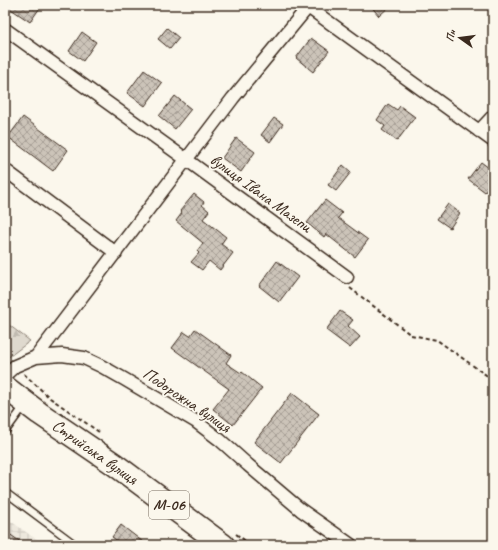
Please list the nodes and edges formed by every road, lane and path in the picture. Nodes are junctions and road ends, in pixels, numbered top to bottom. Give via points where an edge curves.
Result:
1 (308, 6) edge
2 (5, 29) edge
3 (493, 116) edge
4 (479, 131) junction
5 (493, 141) edge
6 (187, 160) junction
7 (5, 170) edge
8 (116, 253) junction
9 (347, 277) joint
10 (36, 357) junction
11 (5, 375) edge
12 (493, 380) edge
13 (5, 387) edge
14 (26, 402) junction
15 (5, 432) edge
16 (5, 492) edge
17 (76, 545) edge
18 (223, 545) edge
19 (351, 545) edge

1 - 4 street
1 - 6 street via 233,98
2 - 6 street, вулиця Івана Мазепи
3 - 4 street
4 - 5 street
6 - 8 street
6 - 9 street, вулиця Івана Мазепи
7 - 8 street
8 - 10 street
9 - 12 path via 347,286 410,335 437,340
10 - 11 street, Подорожна вулиця via 15,366
10 - 19 street, Подорожна вулиця via 62,355 84,358 124,378 195,421 301,510
13 - 14 highway, Стрийська вулиця / М-06
14 - 15 lane
14 - 18 highway, Стрийська вулиця / М-06
16 - 17 lane

